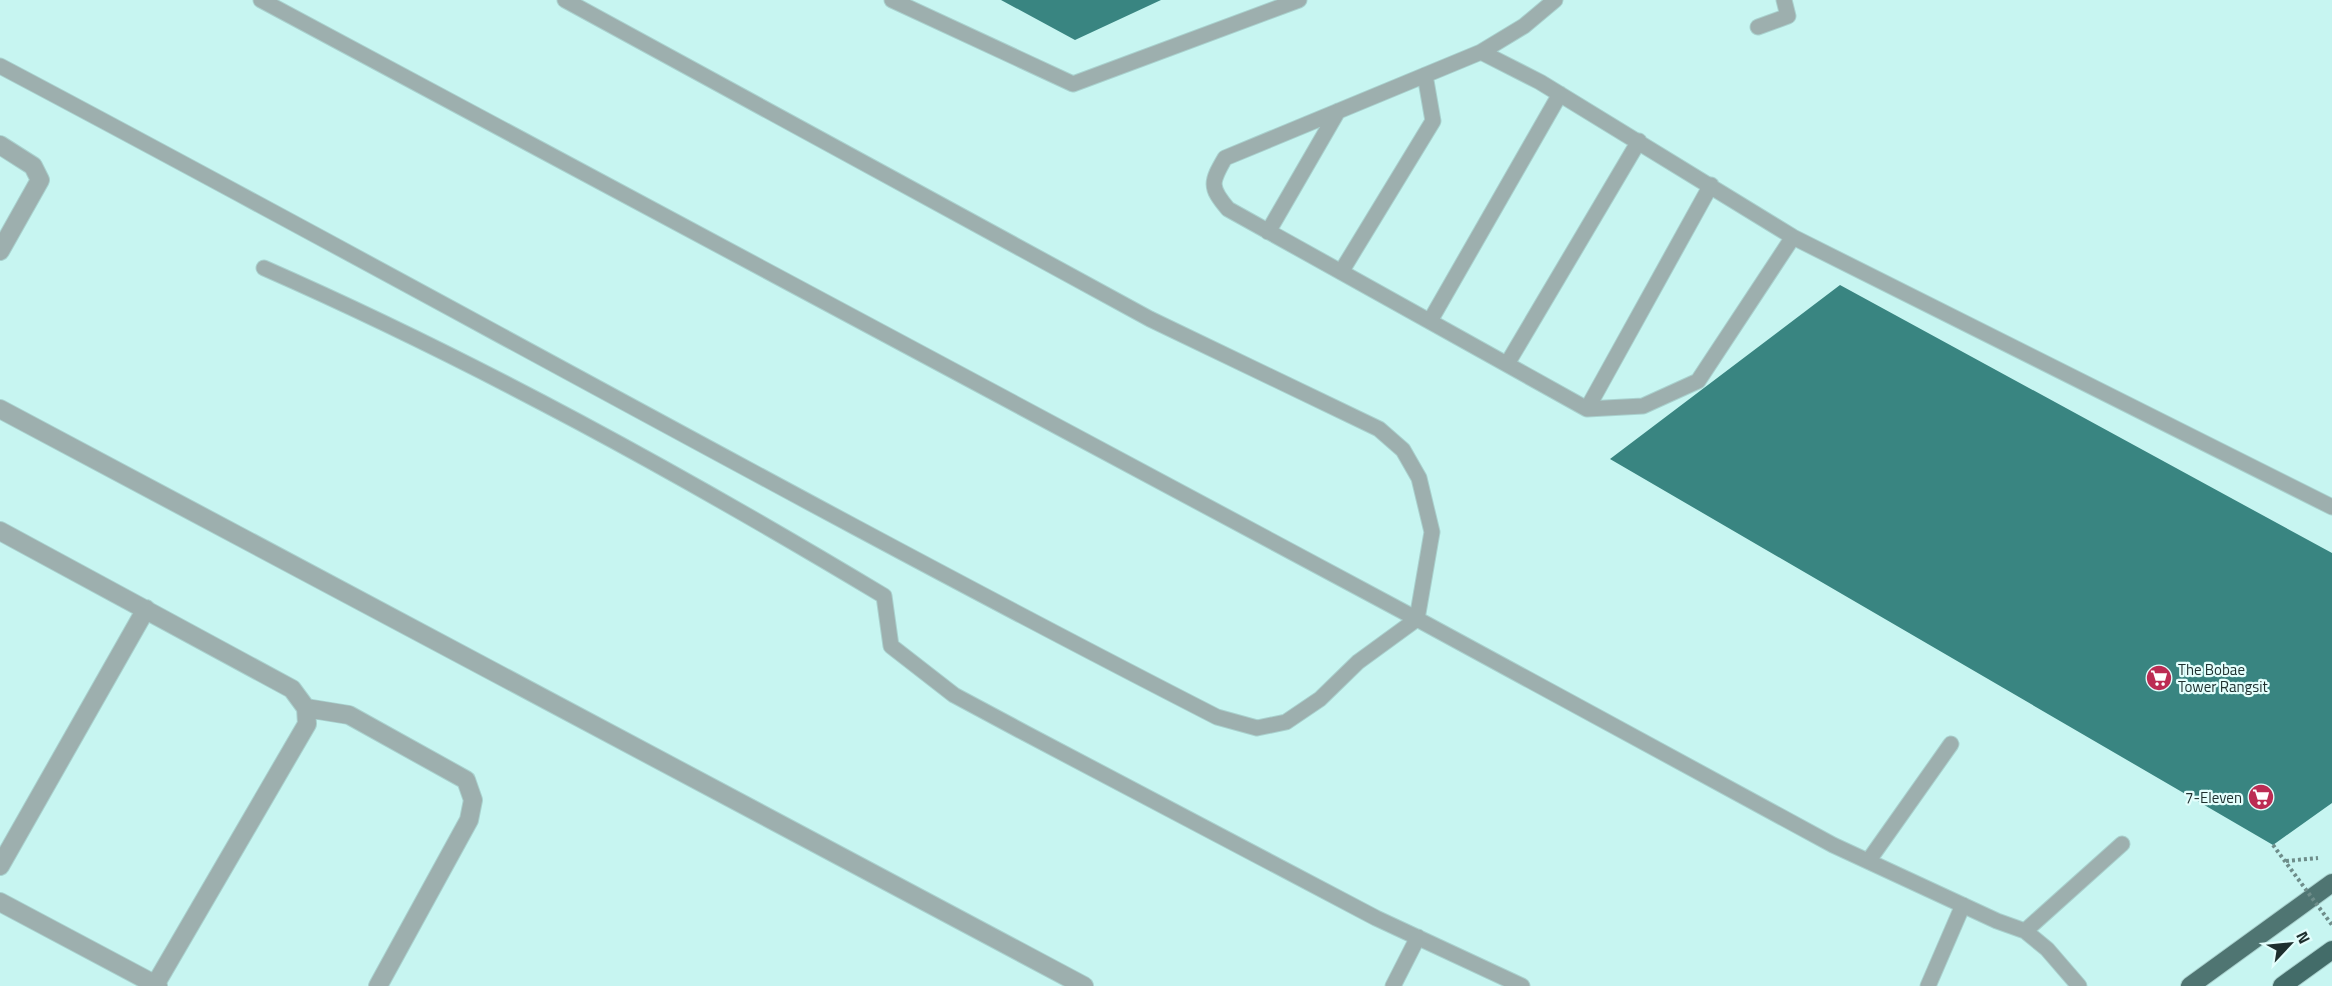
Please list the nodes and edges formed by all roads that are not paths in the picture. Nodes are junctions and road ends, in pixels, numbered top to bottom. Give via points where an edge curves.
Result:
1 (261, 0) edge
2 (565, 0) edge
3 (892, 0) edge
4 (1299, 0) edge
5 (1555, 0) edge
6 (1784, 0) edge
7 (1758, 27) dead end
8 (1481, 52) junction
9 (0, 66) edge
10 (1425, 75) junction
11 (1560, 94) junction
12 (1338, 111) junction
13 (1639, 141) junction
14 (0, 145) edge
15 (1711, 185) junction
16 (1268, 232) junction
17 (1792, 237) junction
18 (0, 251) edge
19 (264, 268) dead end
20 (1341, 272) junction
21 (1430, 321) junction
22 (1507, 364) junction
23 (0, 409) edge
24 (1587, 409) junction
25 (2332, 507) edge
26 (0, 531) edge
27 (146, 609) junction
28 (1417, 619) junction
29 (306, 708) junction
30 (1951, 744) dead end
31 (2122, 844) dead end
32 (1869, 860) junction
33 (0, 866) edge
34 (2332, 883) edge
35 (0, 902) edge
36 (1963, 905) junction
37 (2025, 931) junction
38 (1418, 937) junction
39 (2332, 950) edge
40 (157, 985) edge
41 (378, 986) edge
42 (1084, 986) edge
43 (1393, 986) edge
44 (1522, 986) edge
45 (1928, 986) edge
46 (2079, 986) edge
47 (2190, 986) edge
48 (2283, 986) edge

1 - 28 lane
2 - 28 lane via 1150,319 1379,429 1403,450 1419,478 1432,532
3 - 4 lane via 1073,84
5 - 8 lane via 1524,26
6 - 7 lane via 1788,16
8 - 10 lane
8 - 11 lane
9 - 28 lane via 720,455 1217,717 1257,729 1286,723 1320,699 1358,662
10 - 12 lane
10 - 20 lane via 1433,121
11 - 13 lane
11 - 21 lane
12 - 16 lane
12 - 16 lane via 1225,158 1213,180 1216,194 1228,209
13 - 15 lane
13 - 22 lane
14 - 18 street via 33,166 39,180
15 - 17 lane
15 - 24 lane
16 - 20 lane
17 - 24 lane via 1698,381 1643,406
17 - 25 lane
19 - 38 lane via 413,338 630,449 838,568 884,596 891,646 954,695
20 - 21 lane
21 - 22 lane
22 - 24 lane
23 - 42 street
26 - 27 street
27 - 29 street via 292,689
27 - 33 street
28 - 32 lane via 1833,845
29 - 40 street via 307,724
29 - 41 street via 349,715 466,780 473,800 469,820
30 - 32 lane
31 - 37 lane
32 - 36 lane
34 - 47 highway
35 - 40 street
36 - 37 lane
36 - 45 lane
37 - 46 lane via 2047,949
38 - 43 lane
38 - 44 lane
39 - 48 highway

